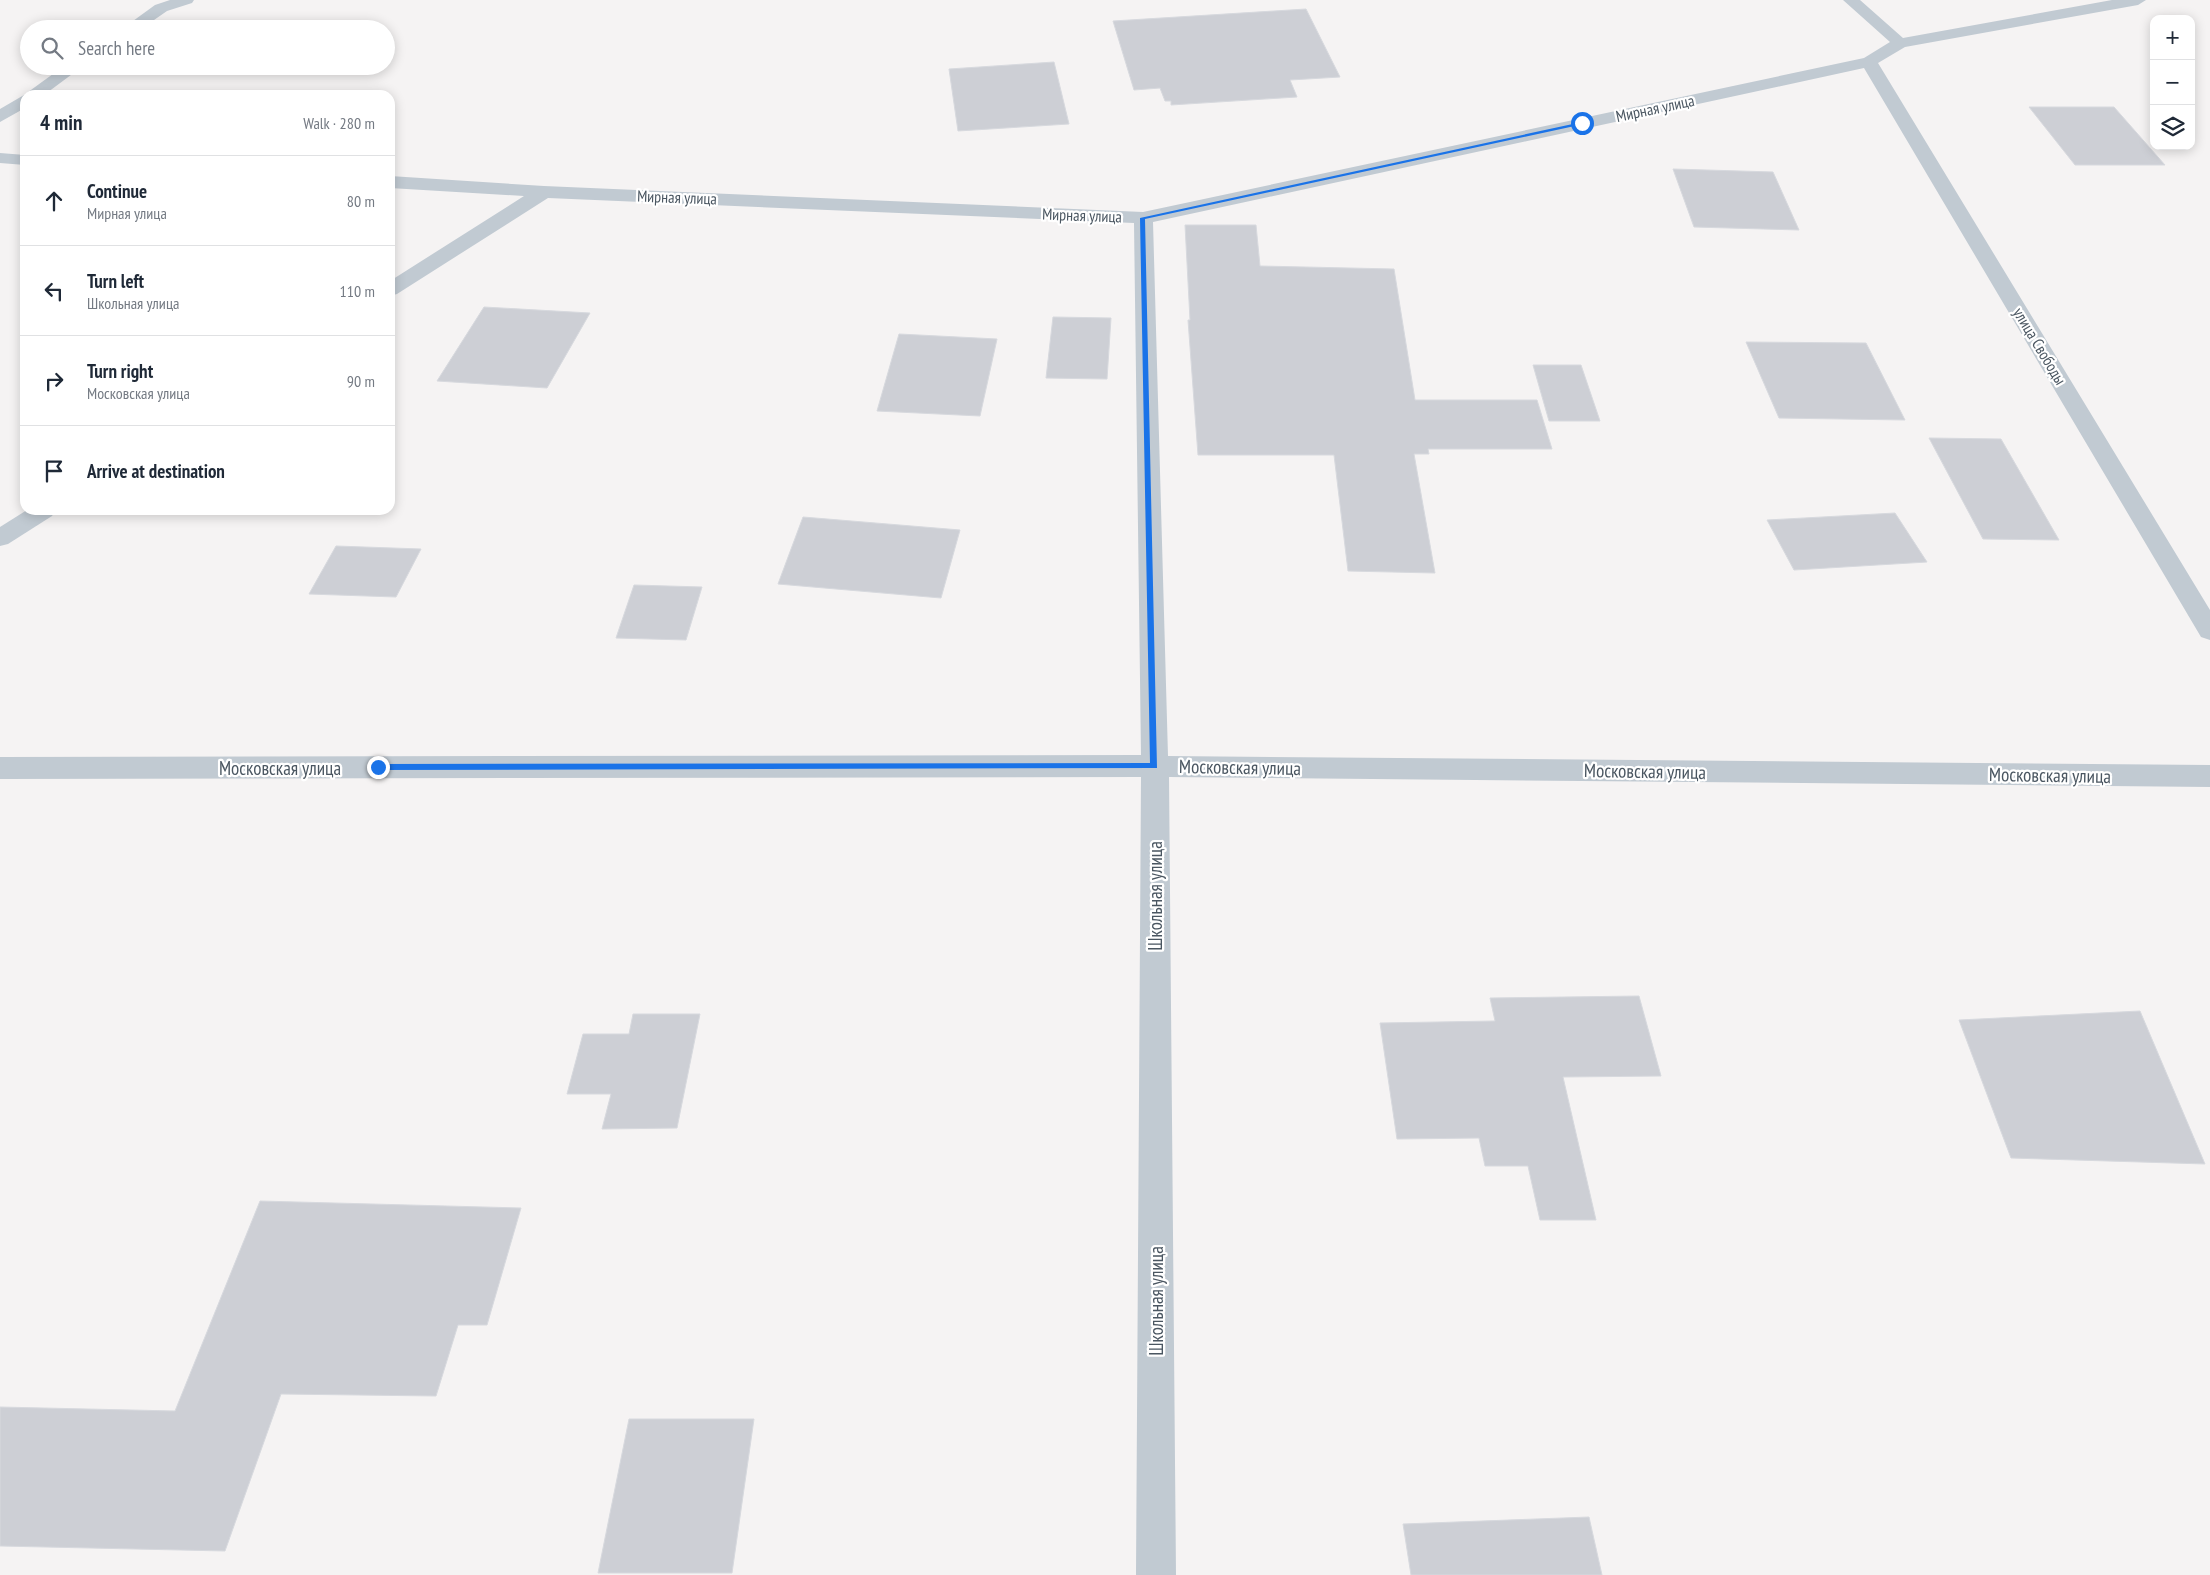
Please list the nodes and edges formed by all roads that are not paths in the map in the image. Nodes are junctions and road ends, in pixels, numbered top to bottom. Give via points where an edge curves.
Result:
1 (186, 0) edge
2 (1851, 0) edge
3 (2138, 0) edge
4 (160, 4) edge
5 (141, 20) edge
6 (1900, 43) junction
7 (1869, 62) junction
8 (62, 75) edge
9 (40, 90) edge
10 (20, 104) edge
11 (0, 118) edge
12 (0, 158) edge
13 (20, 160) edge
14 (395, 182) edge
15 (544, 192) junction
16 (1142, 218) junction
17 (395, 287) edge
18 (36, 515) edge
19 (0, 538) edge
20 (2210, 631) edge
21 (1154, 766) junction
22 (0, 768) edge
23 (2210, 776) edge
24 (1156, 1575) edge

1 - 4 street
2 - 6 street
3 - 6 street, Мирная улица
4 - 5 street
6 - 7 street, Мирная улица
7 - 16 street, Мирная улица
7 - 20 street, улица Свободы
8 - 9 street
10 - 11 street
12 - 13 street
14 - 15 street, Мирная улица
15 - 16 street, Мирная улица
15 - 17 street
16 - 21 street, Школьная улица
18 - 19 street
21 - 22 street, Московская улица
21 - 23 street, Московская улица
21 - 24 street, Школьная улица

